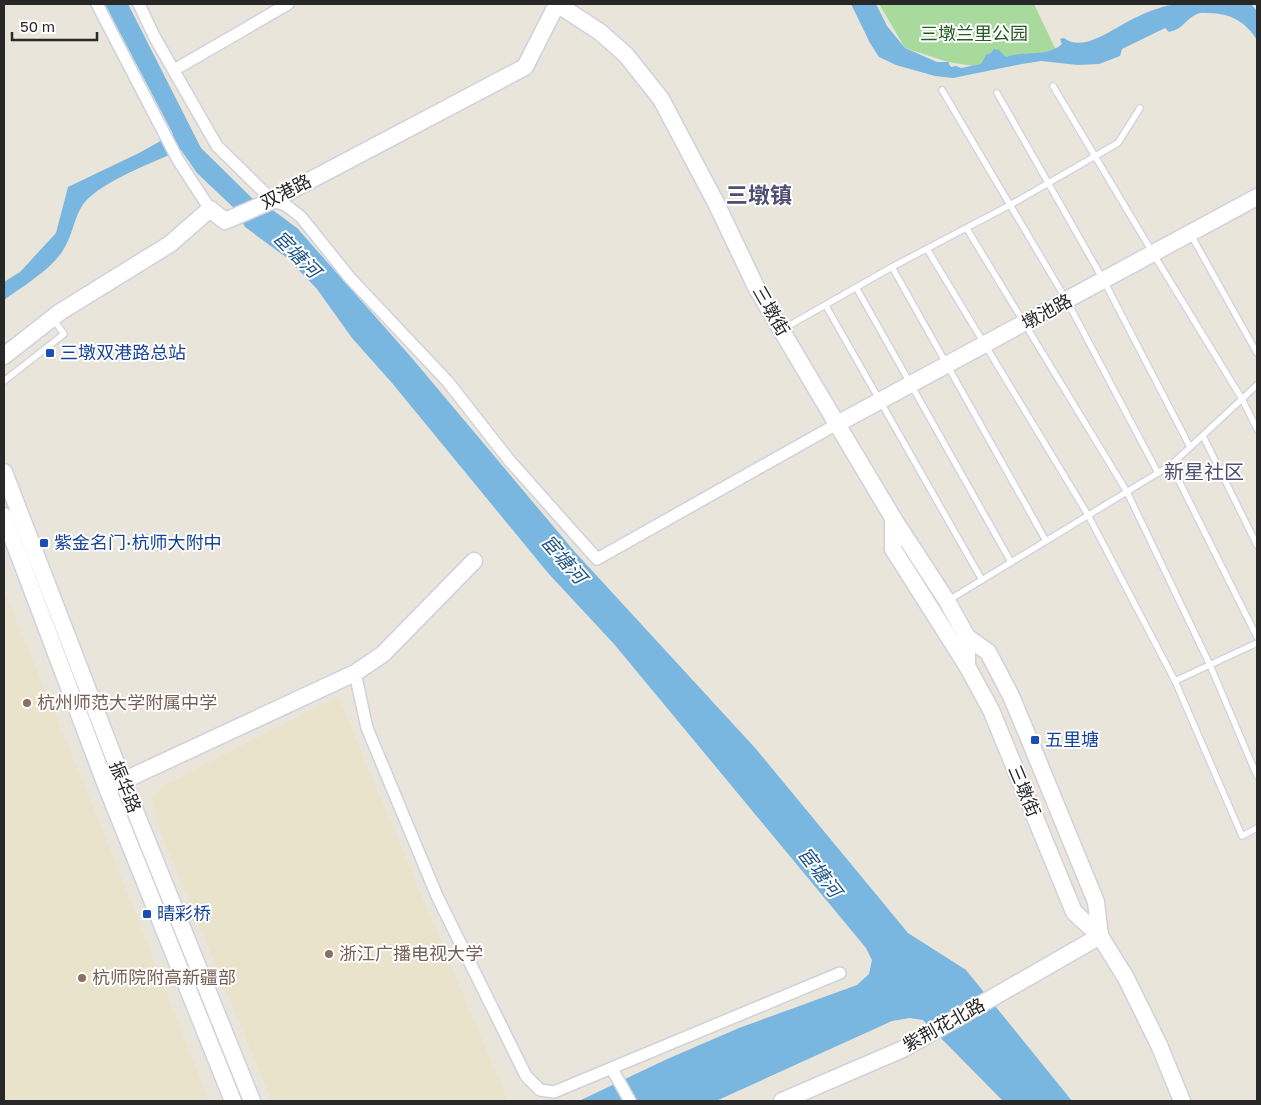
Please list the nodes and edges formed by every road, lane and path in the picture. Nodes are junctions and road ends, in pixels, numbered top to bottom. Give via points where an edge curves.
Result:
1 (97, 4) edge
2 (139, 4) edge
3 (288, 4) edge
4 (557, 4) edge
5 (174, 70) junction
6 (1054, 86) dead end
7 (942, 90) dead end
8 (996, 93) dead end
9 (1140, 108) dead end
10 (1095, 156) junction
11 (1048, 184) junction
12 (1257, 197) edge
13 (271, 200) junction
14 (1010, 205) junction
15 (210, 209) junction
16 (967, 229) junction
17 (1191, 234) junction
18 (927, 249) junction
19 (1154, 255) junction
20 (892, 267) junction
21 (1104, 281) junction
22 (857, 288) junction
23 (1067, 301) junction
24 (826, 306) junction
25 (52, 318) junction
26 (1024, 324) junction
27 (781, 330) junction
28 (986, 345) junction
29 (1257, 353) edge
30 (4, 356) edge
31 (947, 365) junction
32 (4, 381) edge
33 (912, 384) junction
34 (1257, 385) edge
35 (1242, 398) junction
36 (880, 402) junction
37 (836, 424) junction
38 (1257, 428) edge
39 (1203, 436) junction
40 (1190, 447) junction
41 (1171, 465) junction
42 (4, 472) edge
43 (1158, 473) junction
44 (1127, 492) junction
45 (1088, 515) junction
46 (4, 516) edge
47 (893, 518) junction
48 (1046, 541) junction
49 (1257, 545) edge
50 (474, 561) dead end
51 (1011, 562) junction
52 (982, 580) junction
53 (947, 601) junction
54 (967, 637) junction
55 (1257, 637) edge
56 (1257, 643) edge
57 (1210, 665) junction
58 (967, 666) junction
59 (355, 673) junction
60 (1175, 681) junction
61 (1257, 776) edge
62 (122, 781) junction
63 (107, 788) junction
64 (1257, 828) edge
65 (1100, 936) junction
66 (840, 974) dead end
67 (612, 1068) junction
68 (232, 1101) edge
69 (252, 1101) edge
70 (630, 1101) edge
71 (782, 1101) edge
72 (1182, 1101) edge

1 - 15 street via 178,160
2 - 5 street
3 - 5 street
4 - 13 street, 双港路 via 525,67
4 - 27 street, 三墩街 via 600,32 626,55 661,99
5 - 13 street via 217,146
6 - 10 lane
7 - 14 lane
8 - 11 lane
9 - 10 lane via 1118,143
10 - 11 lane
10 - 19 lane
11 - 14 lane
11 - 21 lane
12 - 17 street, 墩池路
13 - 15 street, 双港路 via 225,221
13 - 37 street via 301,217 350,278 448,382 509,460 597,559
14 - 16 lane
14 - 23 lane
15 - 25 street via 170,244
16 - 18 lane
16 - 26 lane
17 - 19 street, 墩池路
17 - 29 lane
18 - 20 lane
18 - 28 lane
19 - 21 street, 墩池路
19 - 35 lane
20 - 22 lane
20 - 31 lane
21 - 23 street, 墩池路
21 - 40 lane
22 - 24 lane
22 - 33 lane
23 - 26 street, 墩池路
23 - 43 lane
24 - 27 lane
24 - 36 lane
25 - 30 street
25 - 32 lane via 64,334
26 - 28 street, 墩池路
26 - 44 lane
27 - 37 street, 三墩街
28 - 31 street, 墩池路
28 - 45 lane
31 - 33 street, 墩池路
31 - 48 lane
33 - 36 street, 墩池路
33 - 51 lane
34 - 35 lane
35 - 38 lane
35 - 39 lane
36 - 37 street, 墩池路
36 - 52 lane
37 - 47 street, 三墩街
39 - 40 lane
39 - 49 lane
40 - 41 lane
41 - 43 lane
41 - 55 lane
42 - 62 street, 振华路
43 - 44 lane
44 - 45 lane
44 - 57 lane
45 - 48 lane
45 - 60 lane
46 - 63 street, 振华路
47 - 53 street, 三墩街
47 - 58 street via 893,549
48 - 51 lane
50 - 59 street via 383,654
51 - 52 lane
52 - 53 lane
53 - 54 street, 三墩街
54 - 58 street, 三墩街
54 - 65 street, 三墩街 via 988,652 1011,696 1096,902
56 - 57 lane
57 - 60 lane
57 - 61 lane
58 - 65 street, 三墩街 via 990,710 1074,912
59 - 62 street
59 - 67 street via 367,728 437,896 526,1076 540,1090 554,1092
60 - 64 lane via 1242,836
62 - 63 street
62 - 69 street, 振华路
63 - 68 street, 振华路
65 - 71 street, 紫荆花北路 via 903,1049
65 - 72 street, 三墩街 via 1126,978
66 - 67 street
67 - 70 street

